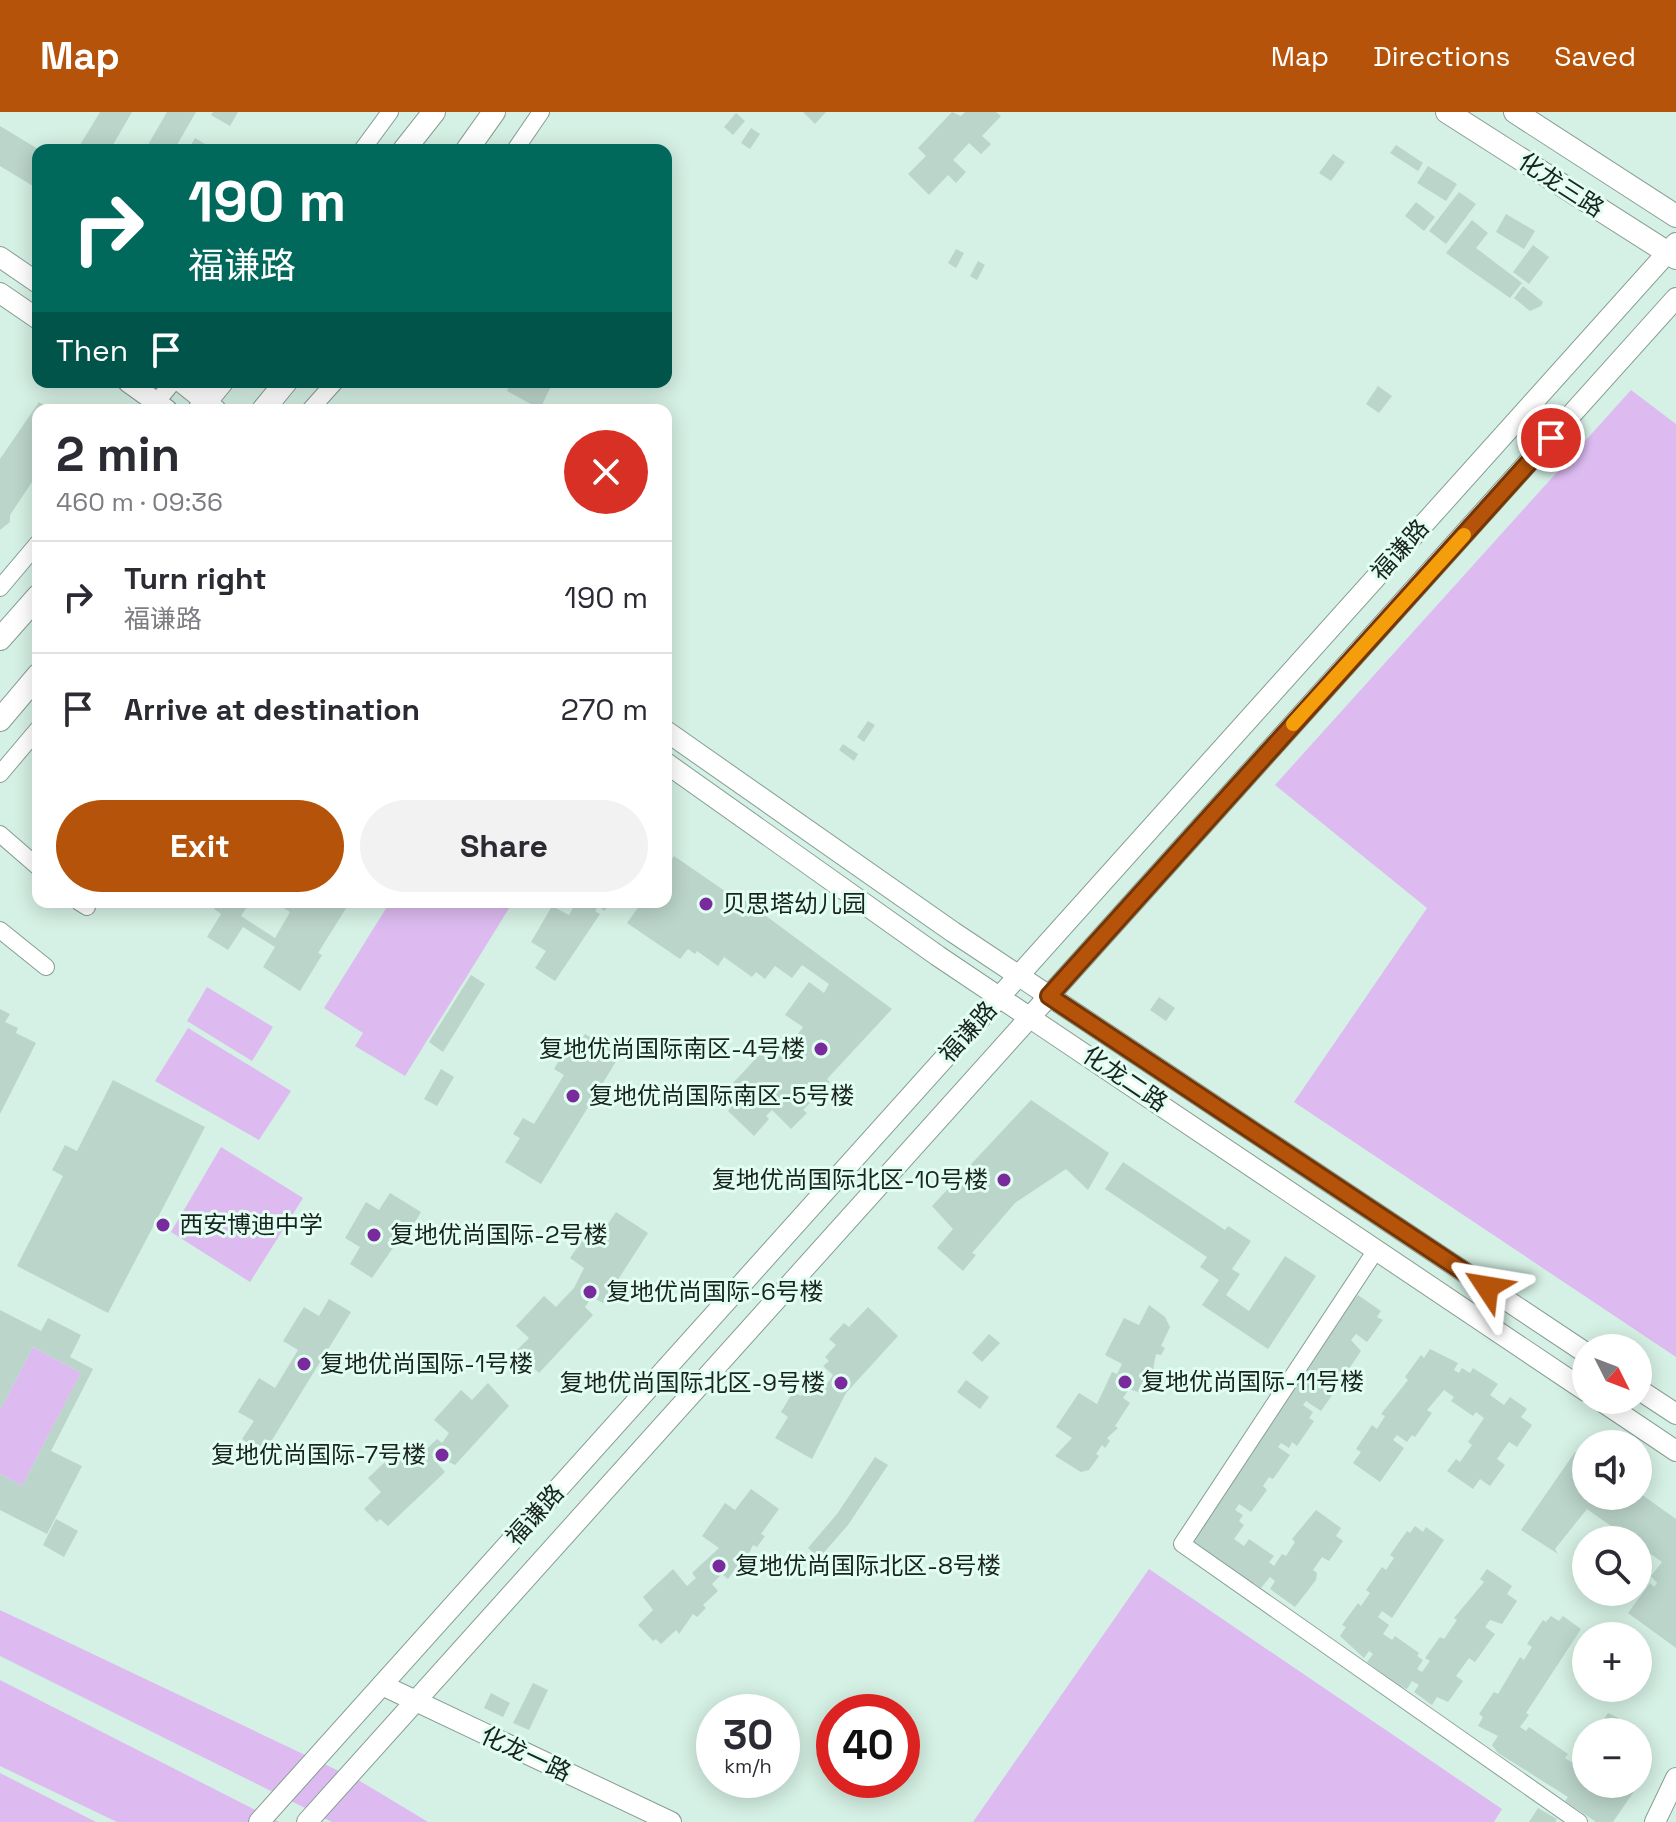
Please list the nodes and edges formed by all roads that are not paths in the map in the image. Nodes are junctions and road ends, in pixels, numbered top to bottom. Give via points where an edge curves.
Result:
1 (390, 112) edge
2 (434, 112) edge
3 (494, 112) edge
4 (541, 112) edge
5 (1447, 112) edge
6 (1515, 112) edge
7 (366, 144) edge
8 (409, 144) edge
9 (471, 144) edge
10 (519, 144) edge
11 (1676, 216) edge
12 (1673, 251) edge
13 (0, 257) edge
14 (32, 279) edge
15 (0, 293) edge
16 (1676, 298) edge
17 (32, 315) edge
18 (135, 388) edge
19 (187, 388) edge
20 (281, 388) edge
21 (330, 388) edge
22 (154, 404) edge
23 (204, 404) edge
24 (268, 404) edge
25 (315, 404) edge
26 (32, 550) edge
27 (0, 588) edge
28 (32, 603) edge
29 (0, 639) edge
30 (32, 682) edge
31 (0, 720) edge
32 (672, 735) edge
33 (32, 736) edge
34 (672, 767) edge
35 (0, 774) edge
36 (0, 834) edge
37 (32, 862) edge
38 (0, 930) edge
39 (46, 967) dead end
40 (1019, 975) junction
41 (1000, 996) junction
42 (1049, 996) junction
43 (1031, 1016) junction
44 (1376, 1250) junction
45 (1572, 1344) edge
46 (1572, 1382) edge
47 (1652, 1398) edge
48 (1621, 1414) edge
49 (1676, 1414) edge
50 (1676, 1451) edge
51 (382, 1685) junction
52 (416, 1701) junction
53 (1676, 1778) edge
54 (259, 1822) edge
55 (307, 1822) edge
56 (671, 1822) edge
57 (1579, 1822) edge
58 (1655, 1822) edge

1 - 7 street
2 - 8 main road
3 - 9 main road
4 - 10 street
5 - 12 main road, 化龙三路
6 - 11 main road, 化龙三路
12 - 40 street, 福谦路
13 - 14 street
15 - 17 street
16 - 42 street, 福谦路
18 - 22 street
19 - 23 street
20 - 24 main road
21 - 25 street
26 - 27 street
28 - 29 main road
30 - 31 main road
32 - 40 street, 化龙二路
33 - 35 street
34 - 41 street, 化龙二路
36 - 37 street
38 - 39 street
40 - 41 street, 福谦路
40 - 42 street, 化龙二路
41 - 43 street, 化龙二路
41 - 51 street, 福谦路
42 - 43 street, 福谦路
42 - 45 street, 化龙二路
43 - 44 street, 化龙二路
43 - 52 street, 福谦路
44 - 46 street, 化龙二路
44 - 57 street via 1182,1544
47 - 49 street
48 - 50 street
51 - 52 street, 化龙一路
51 - 54 street, 福谦路
52 - 55 street, 福谦路
52 - 56 street, 化龙一路
53 - 58 street

